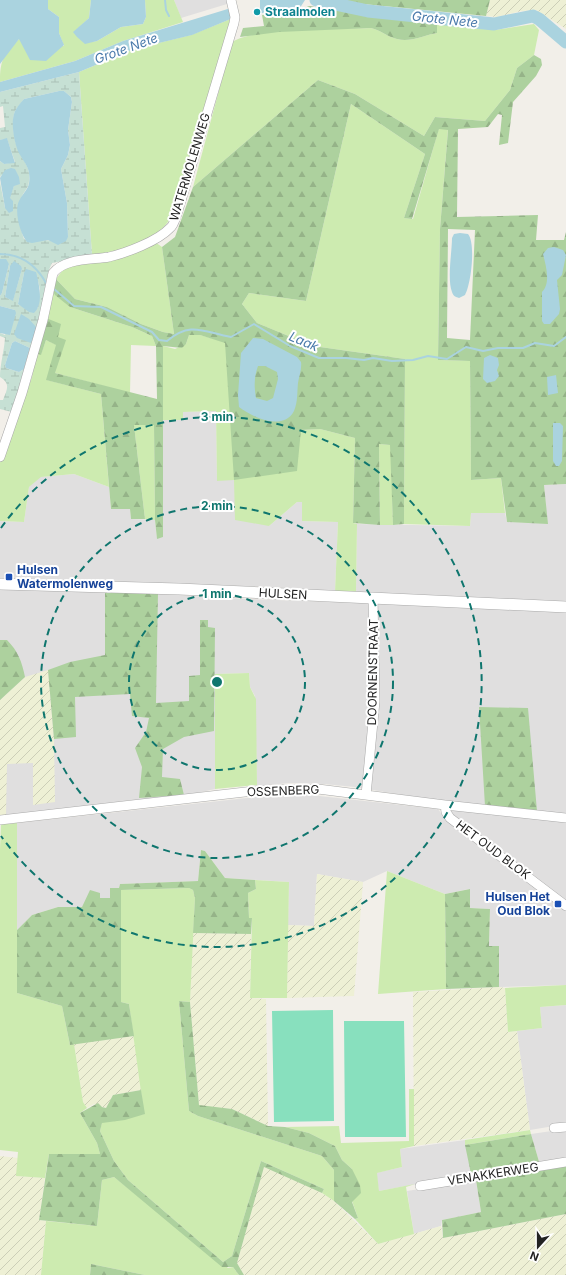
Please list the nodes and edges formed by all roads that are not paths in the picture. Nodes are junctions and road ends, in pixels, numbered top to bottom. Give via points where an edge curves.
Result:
1 (232, 3) edge
2 (0, 458) edge
3 (0, 584) edge
4 (373, 598) junction
5 (566, 607) edge
6 (366, 795) junction
7 (445, 805) junction
8 (566, 818) edge
9 (0, 820) edge
10 (566, 906) edge
11 (566, 1127) edge
12 (554, 1128) dead end
13 (566, 1162) edge
14 (420, 1186) dead end

1 - 2 street, WATERMOLENWEG via 235,17 172,227 151,241 110,256 65,264 54,273 22,393
3 - 4 street, HULSEN
4 - 5 street, HULSEN
4 - 6 street, DOORNENSTRAAT via 375,701
6 - 7 street, OSSENBERG
6 - 9 street, OSSENBERG via 307,788 270,790
7 - 8 street, OSSENBERG
7 - 10 street, HET OUD BLOK via 450,818
11 - 12 street
13 - 14 street, VENAKKERWEG

